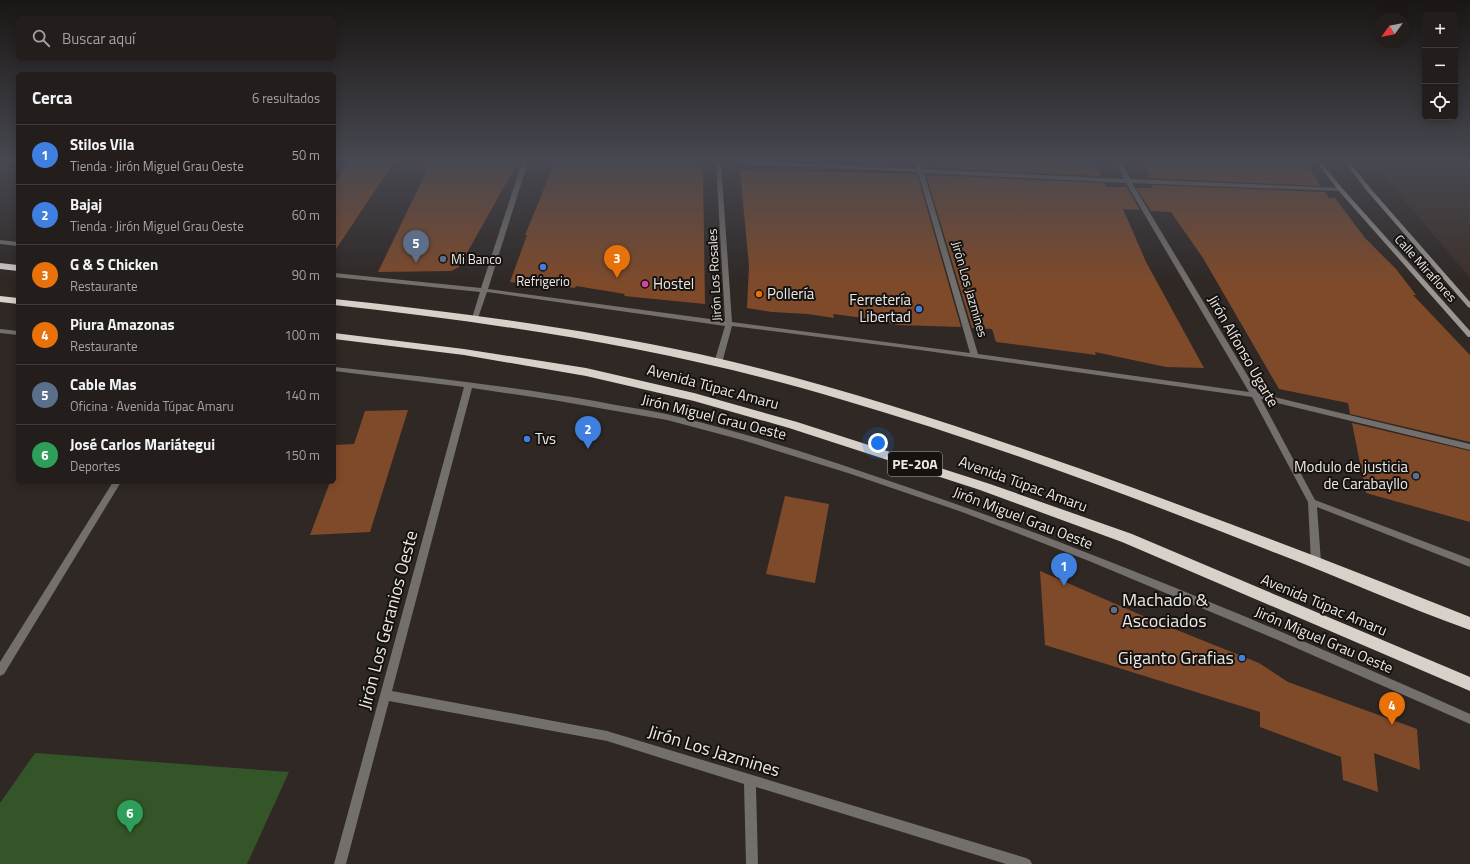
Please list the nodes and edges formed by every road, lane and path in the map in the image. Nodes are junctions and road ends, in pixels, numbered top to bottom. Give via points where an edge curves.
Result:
1 (512, 202) edge
2 (721, 202) edge
3 (930, 202) edge
4 (1141, 202) edge
5 (1352, 202) edge
6 (1380, 202) edge
7 (0, 242) edge
8 (16, 244) edge
9 (0, 266) edge
10 (16, 268) edge
11 (336, 275) edge
12 (484, 290) junction
13 (0, 299) edge
14 (16, 301) edge
15 (336, 302) edge
16 (1470, 306) edge
17 (475, 318) junction
18 (729, 324) junction
19 (0, 331) edge
20 (16, 333) edge
21 (336, 336) edge
22 (1470, 336) edge
23 (975, 356) junction
24 (718, 363) junction
25 (336, 369) edge
26 (469, 384) junction
27 (1255, 395) junction
28 (1470, 447) edge
29 (116, 484) edge
30 (1312, 502) junction
31 (1316, 562) junction
32 (1470, 563) edge
33 (1470, 624) edge
34 (0, 672) edge
35 (1470, 684) edge
36 (385, 695) junction
37 (1470, 719) edge
38 (750, 781) junction
39 (340, 864) edge
40 (752, 864) edge
41 (1026, 864) edge

1 - 12 street
2 - 18 street, Jirón Los Rosales
3 - 23 street, Jirón Los Jazmines
4 - 27 street, Jirón Alfonso Ugarte
5 - 22 street, Calle Miraflores
6 - 16 street, Calle Miraflores
7 - 8 street
9 - 10 highway
11 - 12 street
12 - 17 street
12 - 18 street
13 - 14 highway
15 - 17 highway, Avenida Túpac Amaru
17 - 24 highway, Avenida Túpac Amaru via 568,332
18 - 23 street
18 - 24 street, Jirón Los Rosales
19 - 20 street
21 - 35 highway, Avenida Túpac Amaru / PE-20A via 464,352 586,372 694,397 793,425 985,487 1127,538
23 - 27 street
24 - 31 highway, Avenida Túpac Amaru via 867,402 988,441
25 - 26 street, Jirón Miguel Grau Oeste
26 - 36 street, Jirón Los Geranios Oeste
26 - 37 street, Jirón Miguel Grau Oeste via 664,416 763,442 893,484 1046,540 1304,645
27 - 28 street
27 - 30 street, Jirón Alfonso Ugarte
29 - 34 street
30 - 31 street, Jirón Alfonso Ugarte
30 - 32 street
31 - 33 highway, Avenida Túpac Amaru
36 - 38 street, Jirón Los Jazmines via 607,736
36 - 39 street, Jirón Los Geranios Oeste
38 - 40 street
38 - 41 street, Jirón Los Jazmines

